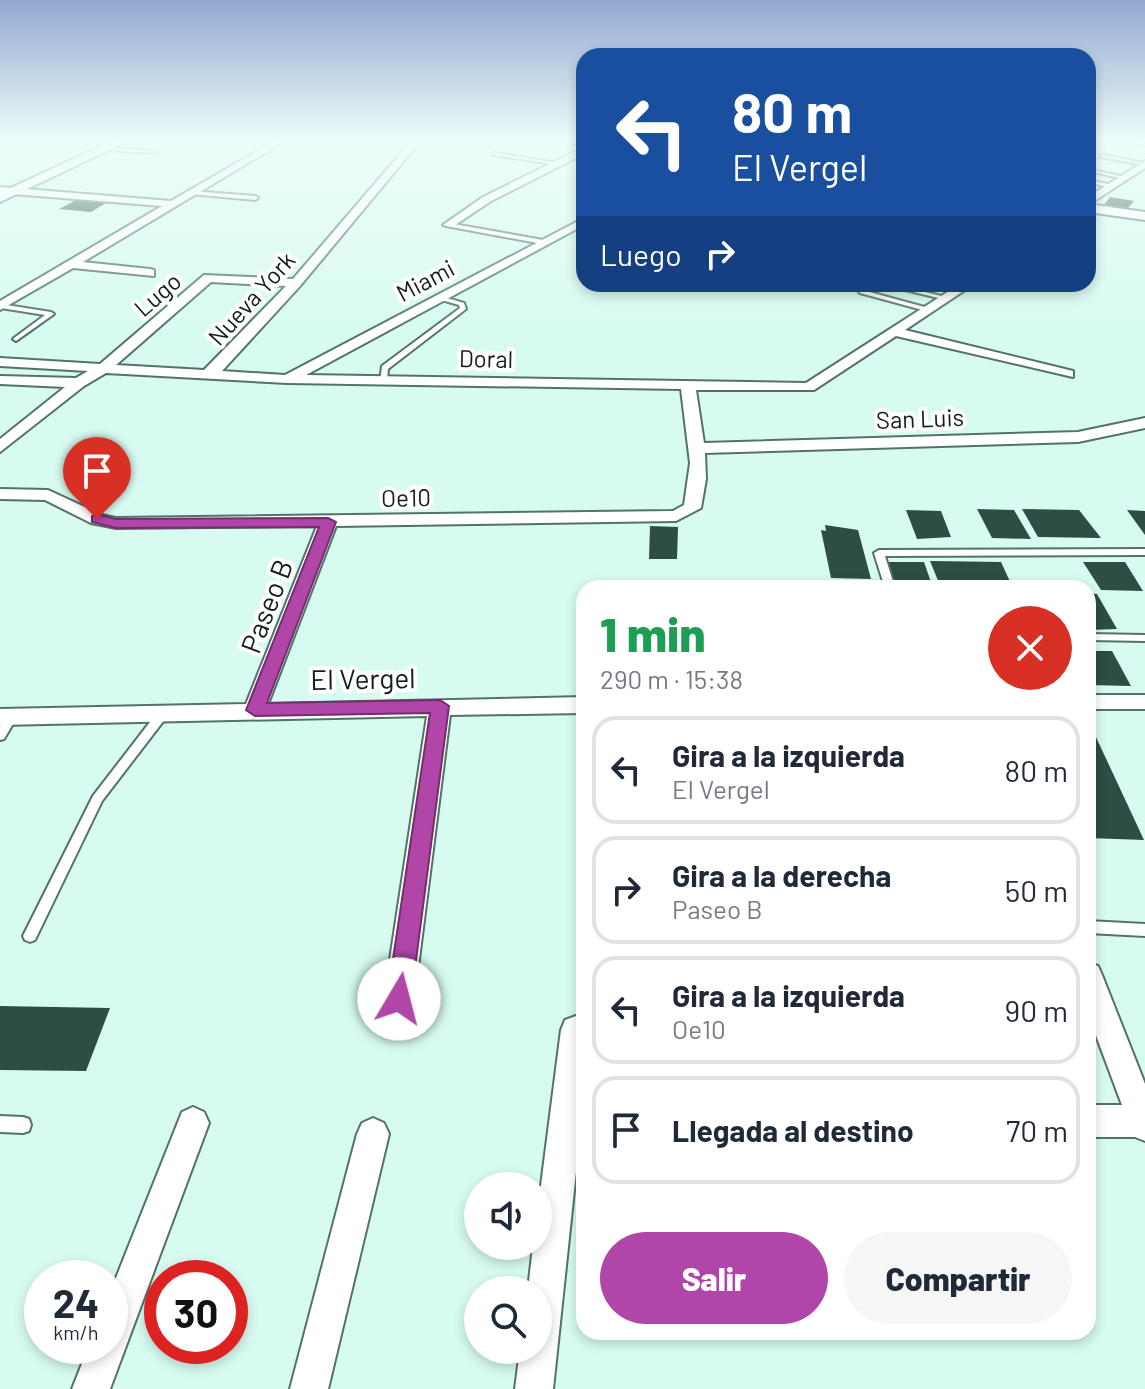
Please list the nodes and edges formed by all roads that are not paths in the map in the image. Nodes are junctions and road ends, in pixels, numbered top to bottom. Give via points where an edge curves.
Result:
1 (171, 204) edge
2 (363, 204) edge
3 (480, 204) edge
4 (1096, 207) edge
5 (1145, 216) edge
6 (448, 225) joint
7 (576, 225) edge
8 (561, 233) junction
9 (576, 236) edge
10 (543, 242) junction
11 (69, 264) junction
12 (150, 273) dead end
13 (296, 283) junction
14 (862, 292) dead end
15 (920, 292) edge
16 (956, 292) edge
17 (440, 298) junction
18 (947, 298) junction
19 (0, 306) edge
20 (930, 310) junction
21 (895, 332) junction
22 (16, 339) dead end
23 (0, 362) edge
24 (104, 368) junction
25 (208, 374) junction
26 (1068, 374) dead end
27 (287, 379) junction
28 (0, 380) edge
29 (383, 380) junction
30 (79, 383) junction
31 (688, 384) junction
32 (1145, 423) edge
33 (0, 447) edge
34 (696, 448) junction
35 (0, 494) edge
36 (328, 522) junction
37 (1145, 552) edge
38 (887, 580) edge
39 (1096, 637) edge
40 (1145, 638) edge
41 (1096, 702) edge
42 (1145, 702) edge
43 (576, 705) edge
44 (440, 706) junction
45 (255, 710) junction
46 (164, 712) junction
47 (4, 723) edge
48 (1096, 927) edge
49 (1145, 930) edge
50 (30, 936) dead end
51 (1096, 996) edge
52 (399, 999) dead end
53 (576, 1030) dead end
54 (1096, 1121) edge
55 (193, 1123) dead end
56 (1144, 1123) edge
57 (0, 1124) edge
58 (23, 1125) dead end
59 (373, 1134) dead end
60 (128, 1293) edge
61 (101, 1364) edge
62 (91, 1389) edge
63 (309, 1389) edge
64 (534, 1389) edge

1 - 11 street
2 - 13 street, Nueva York
3 - 6 street
4 - 5 street
6 - 10 lane
7 - 8 street, Miami
8 - 9 street
8 - 10 street, Miami
10 - 17 street, Miami
11 - 12 street
11 - 19 street
13 - 24 street, Lugo via 208,278
13 - 25 street, Nueva York
14 - 20 lane
15 - 18 lane
16 - 18 street, Doral
17 - 27 street, Miami
17 - 29 lane via 462,304 463,309 385,368
18 - 20 street, Doral
19 - 22 lane via 51,314
20 - 21 street, Doral
21 - 26 street
21 - 31 street, Doral via 809,387
23 - 24 street, Doral
24 - 25 street, Doral
24 - 30 street
25 - 27 street, Doral
27 - 29 street, Doral
28 - 30 street
29 - 31 street, Doral
30 - 33 street
31 - 34 street, Oe10
32 - 34 street, San Luis via 1078,437
34 - 36 street, Oe10 via 697,496 692,508 676,516
35 - 36 street, Oe10 via 48,495 116,523
36 - 45 street, Paseo B
37 - 38 lane via 879,553
39 - 40 lane
41 - 42 street
43 - 44 street, El Vergel
44 - 45 street, El Vergel
44 - 52 street
45 - 46 street, El Vergel
46 - 47 street, El Vergel
46 - 50 lane via 97,799
48 - 49 lane
51 - 56 street
53 - 64 street
54 - 56 street
55 - 60 street
57 - 58 lane
59 - 63 street
61 - 62 street

